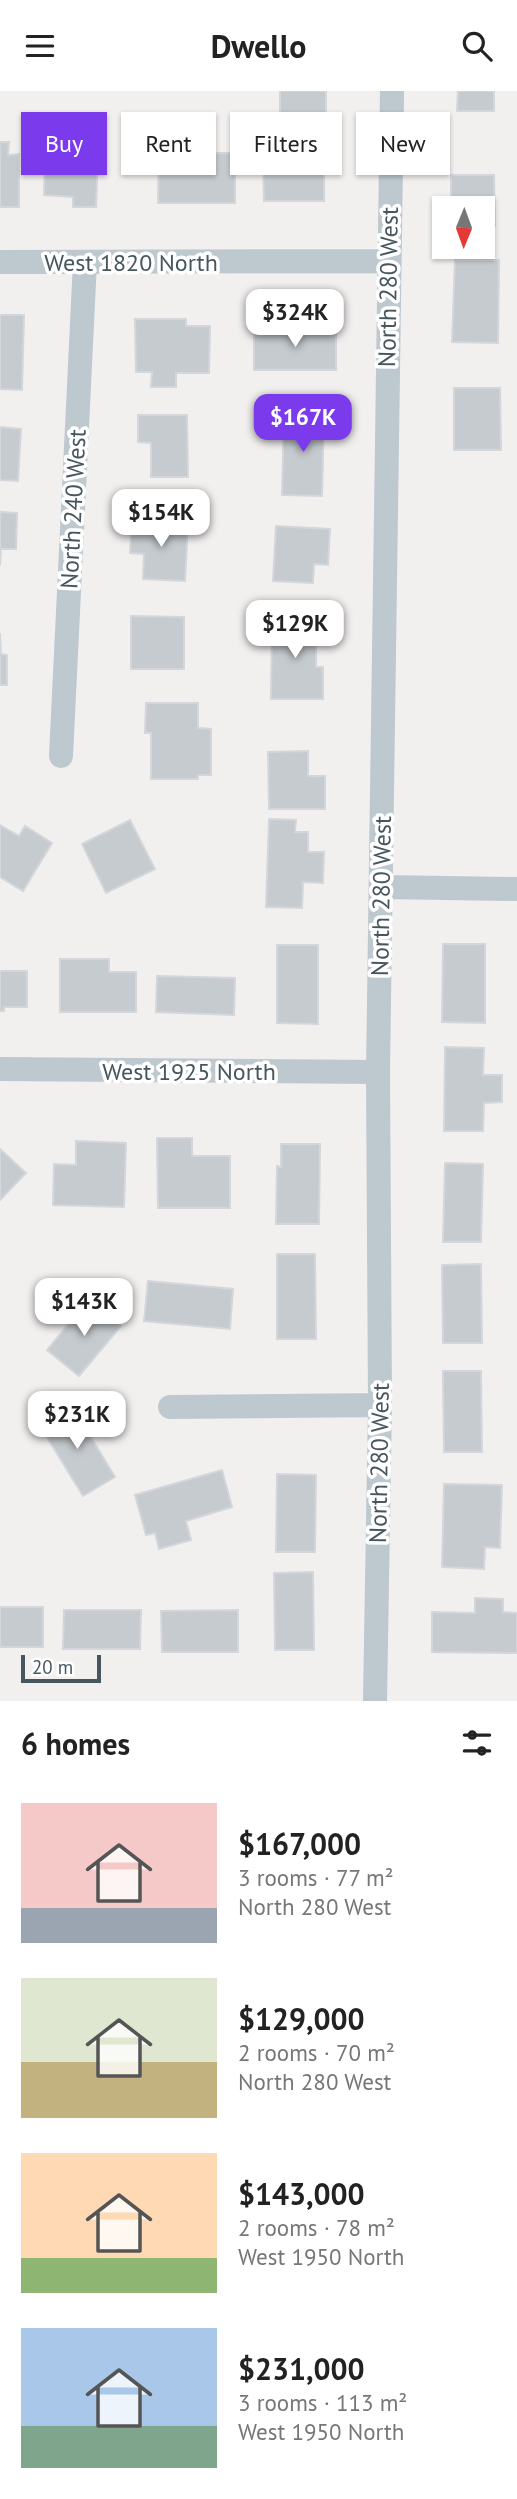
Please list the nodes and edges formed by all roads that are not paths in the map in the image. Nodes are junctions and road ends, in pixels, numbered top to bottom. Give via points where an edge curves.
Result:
1 (391, 91) edge
2 (388, 261) junction
3 (0, 262) edge
4 (85, 262) junction
5 (61, 756) dead end
6 (381, 887) junction
7 (517, 889) edge
8 (0, 1069) edge
9 (379, 1072) junction
10 (380, 1405) junction
11 (170, 1407) dead end
12 (375, 1701) edge

1 - 2 street, North 280 West
2 - 4 street, West 1820 North
2 - 6 street, North 280 West
3 - 4 street, West 1820 North
4 - 5 street, North 240 West
6 - 7 street
6 - 9 street, North 280 West
8 - 9 street, West 1925 North
9 - 10 street, North 280 West
10 - 11 street
10 - 12 street, North 280 West

